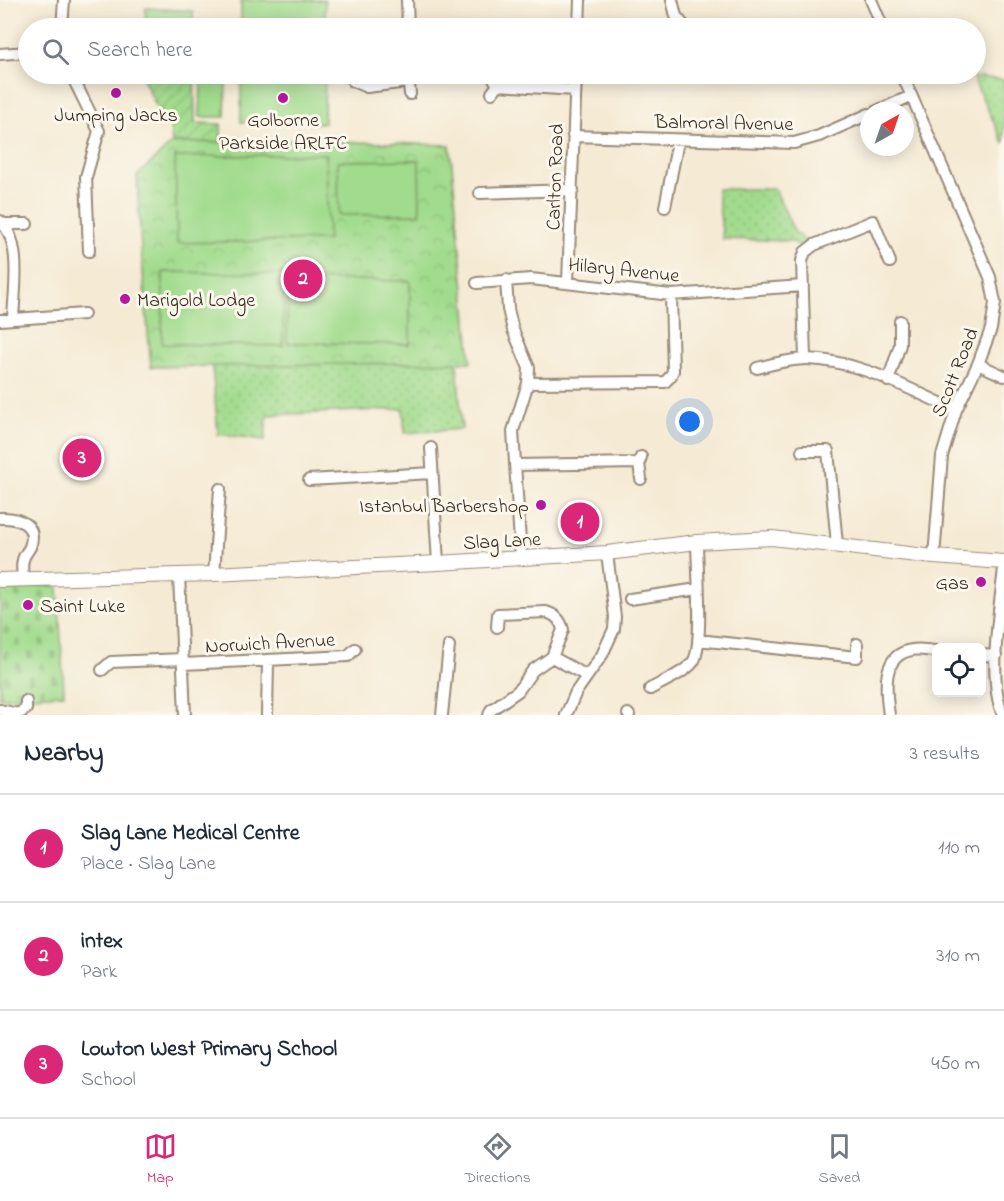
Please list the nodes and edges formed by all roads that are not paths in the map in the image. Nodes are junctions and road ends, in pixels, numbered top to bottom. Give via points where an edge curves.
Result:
1 (64, 0) edge
2 (407, 0) edge
3 (580, 0) edge
4 (672, 0) edge
5 (871, 0) edge
6 (63, 18) edge
7 (408, 18) edge
8 (579, 18) edge
9 (678, 18) edge
10 (879, 18) edge
11 (18, 53) edge
12 (0, 54) edge
13 (76, 84) edge
14 (359, 84) edge
15 (381, 84) edge
16 (409, 84) edge
17 (494, 84) edge
18 (575, 84) edge
19 (906, 84) edge
20 (575, 90) junction
21 (410, 94) dead end
22 (911, 96) junction
23 (897, 102) edge
24 (860, 118) edge
25 (573, 136) junction
26 (678, 141) junction
27 (573, 190) junction
28 (480, 193) dead end
29 (666, 207) dead end
30 (2, 223) edge
31 (27, 224) dead end
32 (89, 252) dead end
33 (890, 262) dead end
34 (506, 280) junction
35 (568, 282) junction
36 (477, 283) dead end
37 (803, 286) junction
38 (671, 294) junction
39 (84, 314) dead end
40 (13, 319) junction
41 (0, 320) edge
42 (900, 321) dead end
43 (805, 359) junction
44 (978, 364) junction
45 (757, 369) dead end
46 (1004, 376) edge
47 (888, 381) junction
48 (528, 383) junction
49 (956, 410) junction
50 (431, 448) dead end
51 (802, 450) dead end
52 (515, 465) junction
53 (432, 473) junction
54 (307, 479) dead end
55 (641, 479) dead end
56 (220, 489) dead end
57 (0, 518) edge
58 (697, 542) junction
59 (837, 544) junction
60 (607, 553) junction
61 (934, 557) junction
62 (521, 558) junction
63 (1004, 562) edge
64 (438, 563) junction
65 (1004, 568) edge
66 (214, 574) junction
67 (179, 575) junction
68 (23, 579) junction
69 (0, 580) edge
70 (698, 589) junction
71 (649, 597) junction
72 (630, 599) dead end
73 (650, 608) dead end
74 (497, 627) dead end
75 (698, 640) junction
76 (857, 644) dead end
77 (449, 646) dead end
78 (355, 649) dead end
79 (932, 651) edge
80 (986, 655) edge
81 (996, 656) junction
82 (552, 657) junction
83 (435, 660) dead end
84 (183, 661) junction
85 (268, 661) junction
86 (446, 663) junction
87 (102, 670) dead end
88 (587, 676) junction
89 (650, 689) dead end
90 (29, 704) dead end
91 (0, 710) edge
92 (185, 715) edge
93 (267, 715) edge
94 (442, 715) edge
95 (489, 715) edge
96 (566, 715) edge
97 (889, 715) edge
98 (1004, 715) edge

1 - 6 street
2 - 7 street
3 - 8 street
4 - 9 street
5 - 10 street
11 - 12 street
13 - 32 street via 99,131 86,177
14 - 15 street
16 - 21 street
17 - 20 street via 495,89
18 - 20 street, Carlton Road
19 - 22 street, Scott Road
20 - 25 street, Carlton Road
22 - 23 street
22 - 44 street, Scott Road via 993,284 994,316
24 - 26 street, Balmoral Avenue via 794,143
25 - 26 street, Balmoral Avenue
25 - 27 street, Carlton Road
26 - 29 street
27 - 28 street
27 - 35 street, Carlton Road
30 - 31 street
30 - 40 street via 10,234 15,255
33 - 37 street via 873,221 808,249 802,261
34 - 35 street, Hilary Avenue
34 - 36 street, Hilary Avenue
34 - 48 street via 513,330 529,368
35 - 38 street, Hilary Avenue
37 - 38 street, Hilary Avenue
37 - 43 street
38 - 48 street via 673,370 665,382
39 - 40 street
40 - 41 street
42 - 47 street via 900,345
43 - 45 street
43 - 47 street via 850,365
44 - 46 street
44 - 49 street, Scott Road
47 - 49 street
48 - 52 street via 513,431
49 - 61 street, Scott Road via 942,456
50 - 53 street
51 - 59 street via 828,451
52 - 55 street via 640,460
52 - 62 street
53 - 54 street
53 - 64 street
56 - 66 street
57 - 68 street via 18,518 28,524 33,534 22,562
58 - 59 street, Slag Lane via 771,538
58 - 60 street, Slag Lane
58 - 70 street
59 - 61 street, Slag Lane
60 - 62 street, Slag Lane
60 - 88 street via 614,629
61 - 63 street, Slag Lane
62 - 64 street, Slag Lane
64 - 66 street, Slag Lane
65 - 81 street
66 - 67 street, Slag Lane
67 - 68 street, Slag Lane
67 - 84 street
68 - 69 street, Slag Lane
70 - 71 street
70 - 75 street
71 - 72 street
71 - 73 street
74 - 82 street via 493,614 553,614 563,630
75 - 76 street via 857,657
75 - 89 street via 692,664 658,678
77 - 86 street
78 - 85 street, Norwich Avenue via 348,656
79 - 97 street via 913,649 892,662 886,674
80 - 81 street
81 - 98 street via 997,696
82 - 88 street
82 - 95 street via 533,670 518,691
83 - 86 street
84 - 85 street, Norwich Avenue
84 - 87 street, Norwich Avenue via 111,662
84 - 92 street
85 - 93 street
86 - 94 street
88 - 96 street
90 - 91 street via 18,714

